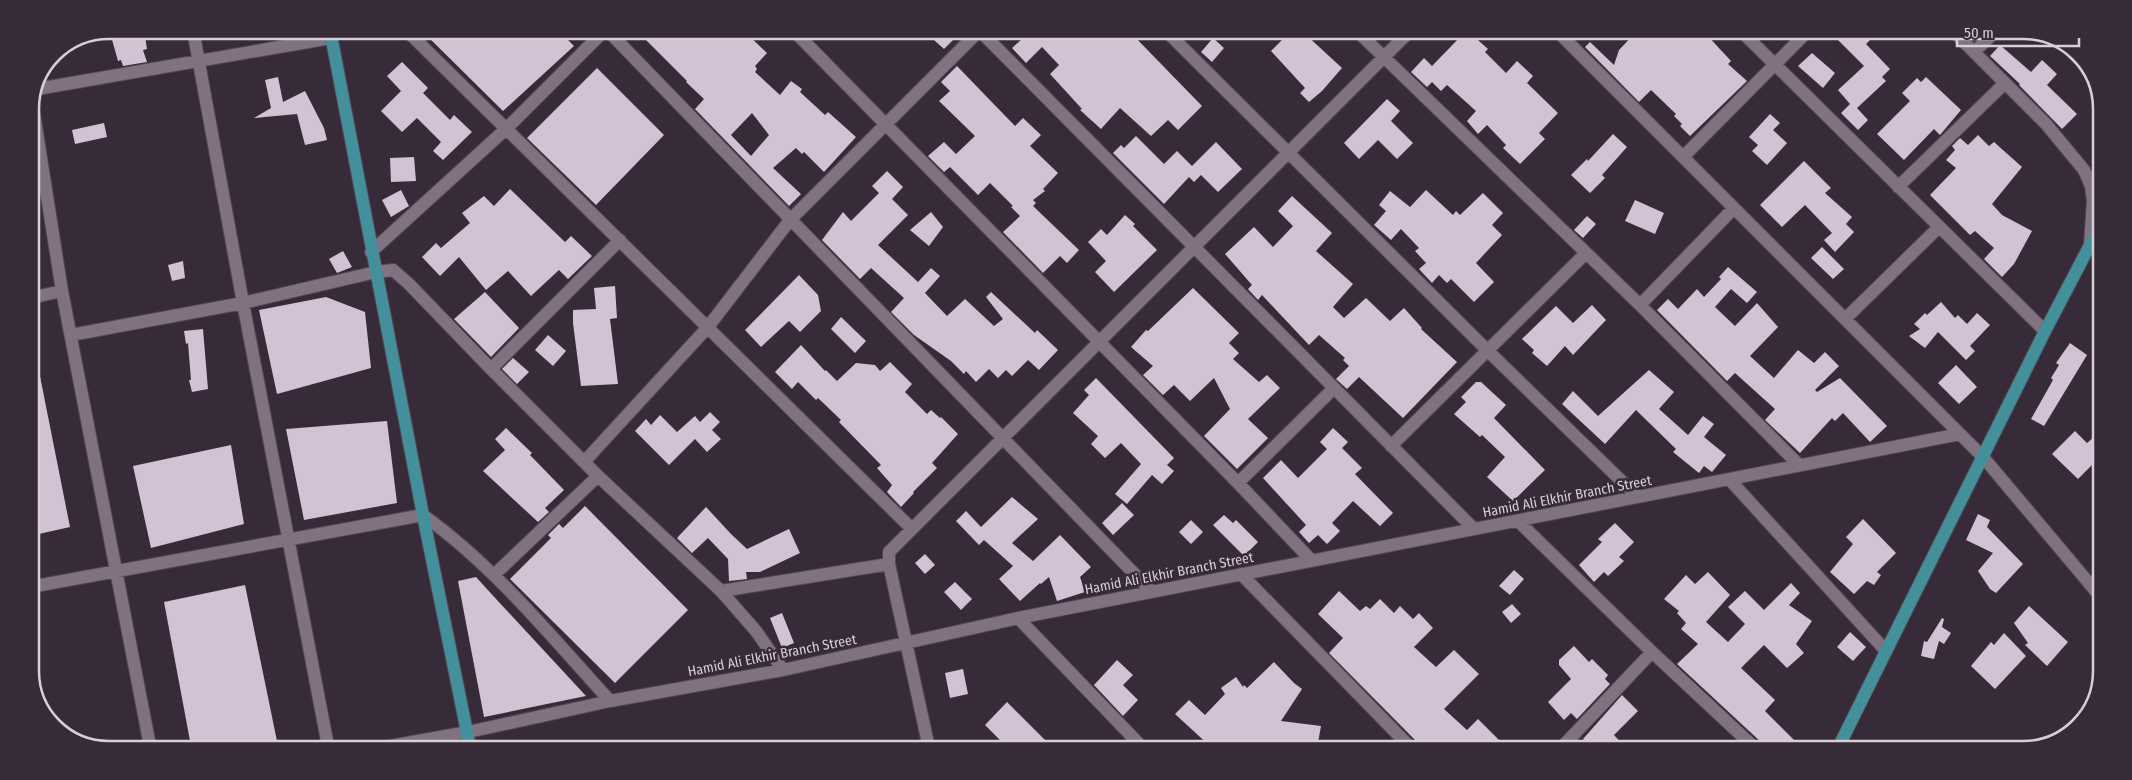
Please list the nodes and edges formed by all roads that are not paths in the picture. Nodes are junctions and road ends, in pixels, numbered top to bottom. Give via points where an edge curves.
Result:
1 (194, 39) edge
2 (305, 39) edge
3 (331, 39) edge
4 (415, 39) edge
5 (598, 39) edge
6 (614, 39) edge
7 (801, 39) edge
8 (973, 39) edge
9 (987, 39) edge
10 (1175, 39) edge
11 (1365, 39) edge
12 (1402, 39) edge
13 (1565, 39) edge
14 (1748, 39) edge
15 (1800, 39) edge
16 (1961, 39) edge
17 (1988, 39) edge
18 (1974, 52) junction
19 (1383, 58) junction
20 (198, 60) junction
21 (1773, 64) junction
22 (2005, 83) junction
23 (42, 88) edge
24 (885, 124) junction
25 (507, 128) junction
26 (39, 145) edge
27 (1288, 152) junction
28 (1683, 157) junction
29 (1898, 186) junction
30 (2093, 197) edge
31 (1734, 208) junction
32 (2093, 213) edge
33 (790, 220) junction
34 (1939, 227) junction
35 (620, 240) junction
36 (2093, 241) edge
37 (2090, 245) junction
38 (1193, 248) junction
39 (371, 252) junction
40 (1586, 253) junction
41 (376, 272) junction
42 (62, 291) junction
43 (39, 296) edge
44 (242, 303) junction
45 (1640, 304) junction
46 (1845, 319) junction
47 (708, 327) junction
48 (2045, 331) junction
49 (71, 335) junction
50 (1099, 342) junction
51 (1487, 350) junction
52 (490, 370) junction
53 (1334, 388) junction
54 (1960, 434) junction
55 (1002, 439) junction
56 (1391, 446) junction
57 (1983, 457) junction
58 (584, 462) junction
59 (1799, 465) junction
60 (598, 476) junction
61 (1729, 479) junction
62 (1238, 483) junction
63 (1638, 497) junction
64 (423, 515) junction
65 (1518, 520) junction
66 (912, 529) junction
67 (1474, 529) junction
68 (289, 541) junction
69 (889, 558) junction
70 (1312, 561) junction
71 (117, 571) junction
72 (495, 574) junction
73 (1241, 574) junction
74 (39, 585) edge
75 (2093, 588) edge
76 (721, 591) junction
77 (1152, 592) junction
78 (1018, 618) junction
79 (907, 643) junction
80 (1886, 651) junction
81 (1652, 652) junction
82 (783, 670) junction
83 (610, 701) junction
84 (468, 732) junction
85 (149, 741) edge
86 (327, 741) edge
87 (415, 741) edge
88 (469, 741) edge
89 (928, 741) edge
90 (1136, 741) edge
91 (1404, 741) edge
92 (1568, 741) edge
93 (1747, 741) edge
94 (1841, 741) edge

1 - 20 street
2 - 20 street
3 - 39 main road
4 - 25 street
5 - 25 street
6 - 33 street
7 - 24 street
8 - 24 street
9 - 38 street
10 - 27 street
11 - 19 street
12 - 19 street
13 - 28 street
14 - 21 street
15 - 21 street
16 - 18 street
17 - 18 street
18 - 22 street
19 - 27 street
19 - 40 street
20 - 23 street
20 - 44 street
21 - 28 street
21 - 29 street
22 - 29 street
22 - 30 street via 2046,124 2084,170
24 - 33 street
24 - 50 street
25 - 35 street
25 - 39 street
26 - 42 street
27 - 38 street
27 - 51 street
28 - 31 street
29 - 34 street
31 - 45 street
31 - 46 street
32 - 37 street
33 - 47 street
33 - 55 street
34 - 46 street
34 - 48 street
35 - 47 street
35 - 52 street
36 - 37 main road
37 - 48 main road
38 - 50 street
38 - 53 street
39 - 41 main road
40 - 45 street
40 - 51 street
41 - 44 street
41 - 52 street via 393,270 400,275
41 - 64 main road
42 - 43 street
42 - 49 street
44 - 49 street
44 - 68 street
45 - 59 street
46 - 54 street
47 - 58 street
47 - 66 street
48 - 57 main road
49 - 71 street
50 - 55 street
50 - 62 street
51 - 56 street
51 - 63 street
52 - 58 street
53 - 56 street
53 - 62 street
54 - 57 street
54 - 59 street, Hamid Ali Elkhir Branch Street
55 - 66 street
55 - 77 street
56 - 67 street
57 - 75 street
57 - 80 main road
58 - 60 street
59 - 61 street, Hamid Ali Elkhir Branch Street
60 - 72 street
60 - 76 street
61 - 63 street, Hamid Ali Elkhir Branch Street
61 - 80 street
62 - 70 street
63 - 65 street, Hamid Ali Elkhir Branch Street
64 - 68 street
64 - 72 street
64 - 84 main road
65 - 67 street, Hamid Ali Elkhir Branch Street
65 - 81 street
66 - 69 street
67 - 70 street, Hamid Ali Elkhir Branch Street
68 - 71 street
68 - 86 street
69 - 76 street
69 - 79 street
70 - 73 street, Hamid Ali Elkhir Branch Street
71 - 74 street
71 - 85 street
72 - 83 street
73 - 77 street, Hamid Ali Elkhir Branch Street
73 - 91 street
76 - 82 street via 756,631
77 - 78 street, Hamid Ali Elkhir Branch Street
78 - 79 street, Hamid Ali Elkhir Branch Street
78 - 90 street
79 - 82 street, Hamid Ali Elkhir Branch Street
79 - 89 street
80 - 94 main road
81 - 92 street
81 - 93 street
82 - 83 street, Hamid Ali Elkhir Branch Street
83 - 84 street, Hamid Ali Elkhir Branch Street
84 - 87 street, Hamid Ali Elkhir Branch Street
84 - 88 main road

